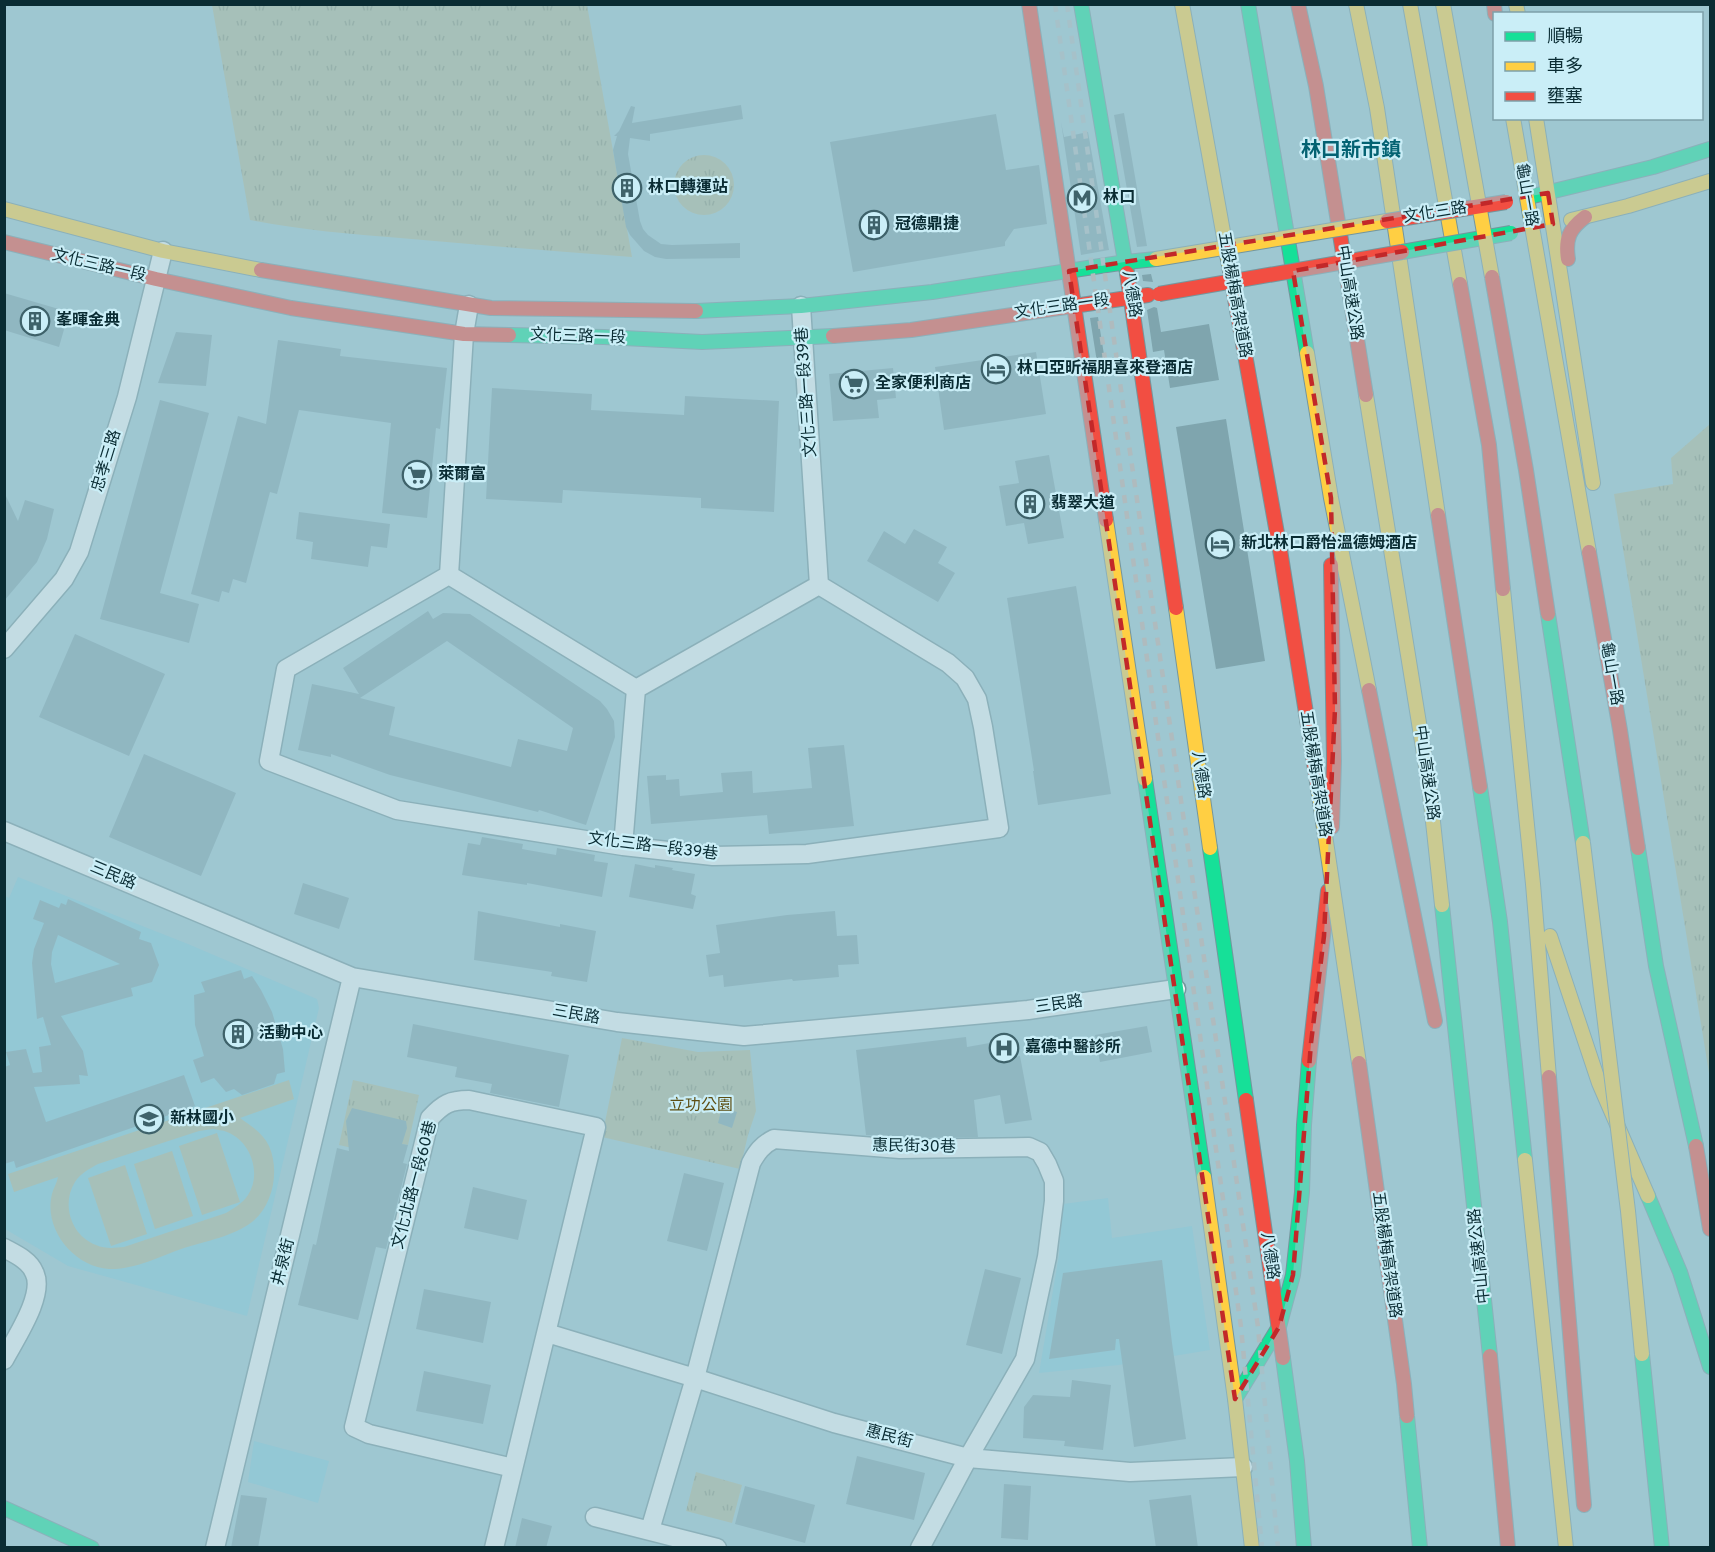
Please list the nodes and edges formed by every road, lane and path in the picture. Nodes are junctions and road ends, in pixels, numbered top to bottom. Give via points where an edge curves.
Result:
1 (1029, 4) edge
2 (1081, 4) edge
3 (1182, 4) edge
4 (1248, 4) edge
5 (1298, 4) edge
6 (1356, 4) edge
7 (1410, 4) edge
8 (1443, 4) edge
9 (1513, 120) edge
10 (1536, 120) edge
11 (1710, 149) edge
12 (1710, 181) edge
13 (1548, 193) junction
14 (1527, 198) junction
15 (4, 209) edge
16 (1585, 216) junction
17 (1553, 224) junction
18 (1532, 229) junction
19 (4, 242) edge
20 (163, 251) junction
21 (1156, 259) joint
22 (1126, 262) junction
23 (1069, 271) junction
24 (156, 279) junction
25 (1159, 294) joint
26 (1131, 297) junction
27 (469, 305) junction
28 (801, 306) junction
29 (1074, 306) junction
30 (464, 334) junction
31 (804, 338) junction
32 (1331, 498) junction
33 (1600, 538) dead end
34 (449, 575) junction
35 (819, 585) junction
36 (4, 649) edge
37 (636, 689) junction
38 (1620, 730) junction
39 (4, 831) edge
40 (623, 846) junction
41 (1533, 884) junction
42 (352, 977) junction
43 (1176, 989) junction
44 (1437, 1034) dead end
45 (1450, 1111) dead end
46 (1710, 1229) edge
47 (4, 1248) edge
48 (1279, 1327) junction
49 (547, 1333) junction
50 (4, 1360) edge
51 (1710, 1367) edge
52 (695, 1378) junction
53 (1235, 1399) junction
54 (1499, 1443) junction
55 (968, 1458) junction
56 (1243, 1467) junction
57 (513, 1468) junction
58 (4, 1508) edge
59 (595, 1517) dead end
60 (1585, 1523) dead end
61 (650, 1530) junction
62 (92, 1548) edge
63 (215, 1548) edge
64 (494, 1548) edge
65 (717, 1548) edge
66 (920, 1548) edge
67 (1252, 1548) edge
68 (1304, 1548) edge
69 (1420, 1548) edge
70 (1508, 1548) edge
71 (1566, 1548) edge
72 (1662, 1548) edge

1 - 23 main road
2 - 22 main road, 八德路
3 - 69 main road, 五股楊梅高架道路, bridge via 1280,550 1344,956 1404,1384
4 - 32 main road
5 - 54 main road, 中山高速公路 via 1316,86 1429,785
6 - 71 main road via 1377,108 1500,922
7 - 41 main road via 1489,445
8 - 72 main road, bridge via 1526,470 1583,839 1628,1210
9 - 14 main road, 龜山一路
10 - 13 main road
11 - 13 main road, 文化三路
12 - 16 main road, 文化三路
13 - 14 main road, 文化三路
13 - 17 main road
14 - 18 main road, 龜山一路
14 - 21 main road, 文化三路, bridge
15 - 20 main road, 文化三路一段
16 - 17 main road, 文化三路
16 - 17 main road via 1567,235 1566,245 1593,419 1596,494
17 - 18 main road, 文化三路
18 - 25 main road, 文化三路, bridge
18 - 38 main road, 龜山一路
19 - 24 main road, 文化三路一段
20 - 24 street, 忠孝三路
20 - 27 main road, 文化三路一段
21 - 22 main road, 文化三路一段
22 - 23 main road, 文化三路一段
22 - 26 main road, 八德路
23 - 28 main road, 文化三路一段 via 932,292
23 - 29 main road
24 - 30 main road, 文化三路一段 via 291,308
24 - 36 street, 忠孝三路 via 127,397 79,552 64,579
25 - 26 main road, 文化三路一段
26 - 29 main road, 文化三路一段
26 - 48 main road, 八德路
27 - 28 main road, 文化三路一段 via 713,311
27 - 30 street
28 - 31 street, 文化三路一段39巷
29 - 31 main road, 文化三路一段 via 911,330
29 - 43 main road
30 - 31 main road, 文化三路一段 via 702,342
30 - 34 street
31 - 35 street, 文化三路一段39巷
32 - 44 main road
32 - 48 main road via 1330,637 1335,709 1332,823 1304,1125 1302,1192 1293,1275
33 - 38 main road
34 - 37 street
34 - 40 street, 文化三路一段39巷 via 286,669 269,761 397,810
35 - 37 street
35 - 40 street, 文化三路一段39巷 via 948,663 965,678 977,699 984,727 999,828 807,854 713,856
37 - 40 street
38 - 46 main road, 龜山一路 via 1656,966
39 - 42 street, 三民路
41 - 51 main road via 1599,1083 1680,1272
41 - 60 main road
42 - 43 street, 三民路 via 617,1022 744,1036 1028,1010
42 - 63 street, 井泉街
43 - 53 main road
45 - 54 main road
47 - 50 street via 25,1260 34,1272 38,1288
48 - 53 main road
48 - 68 main road, 八德路
49 - 52 street, 惠民街
49 - 57 street, 文化北路一段60巷
49 - 57 street, 文化北路一段60巷 via 596,1127 469,1100 441,1106 430,1118 354,1428
52 - 55 street, 惠民街 via 834,1423
52 - 55 street, 惠民街30巷 via 751,1163 765,1144 774,1139 900,1149 1029,1147 1040,1152 1054,1182 1047,1257 1025,1359
52 - 61 street, 惠民街30巷
53 - 56 main road
54 - 70 main road, 中山高速公路
55 - 56 street, 惠民街 via 1130,1472
55 - 66 street, 惠民街30巷
56 - 67 main road
57 - 64 street, 文化北路一段60巷
58 - 62 main road
59 - 61 street
61 - 65 street

